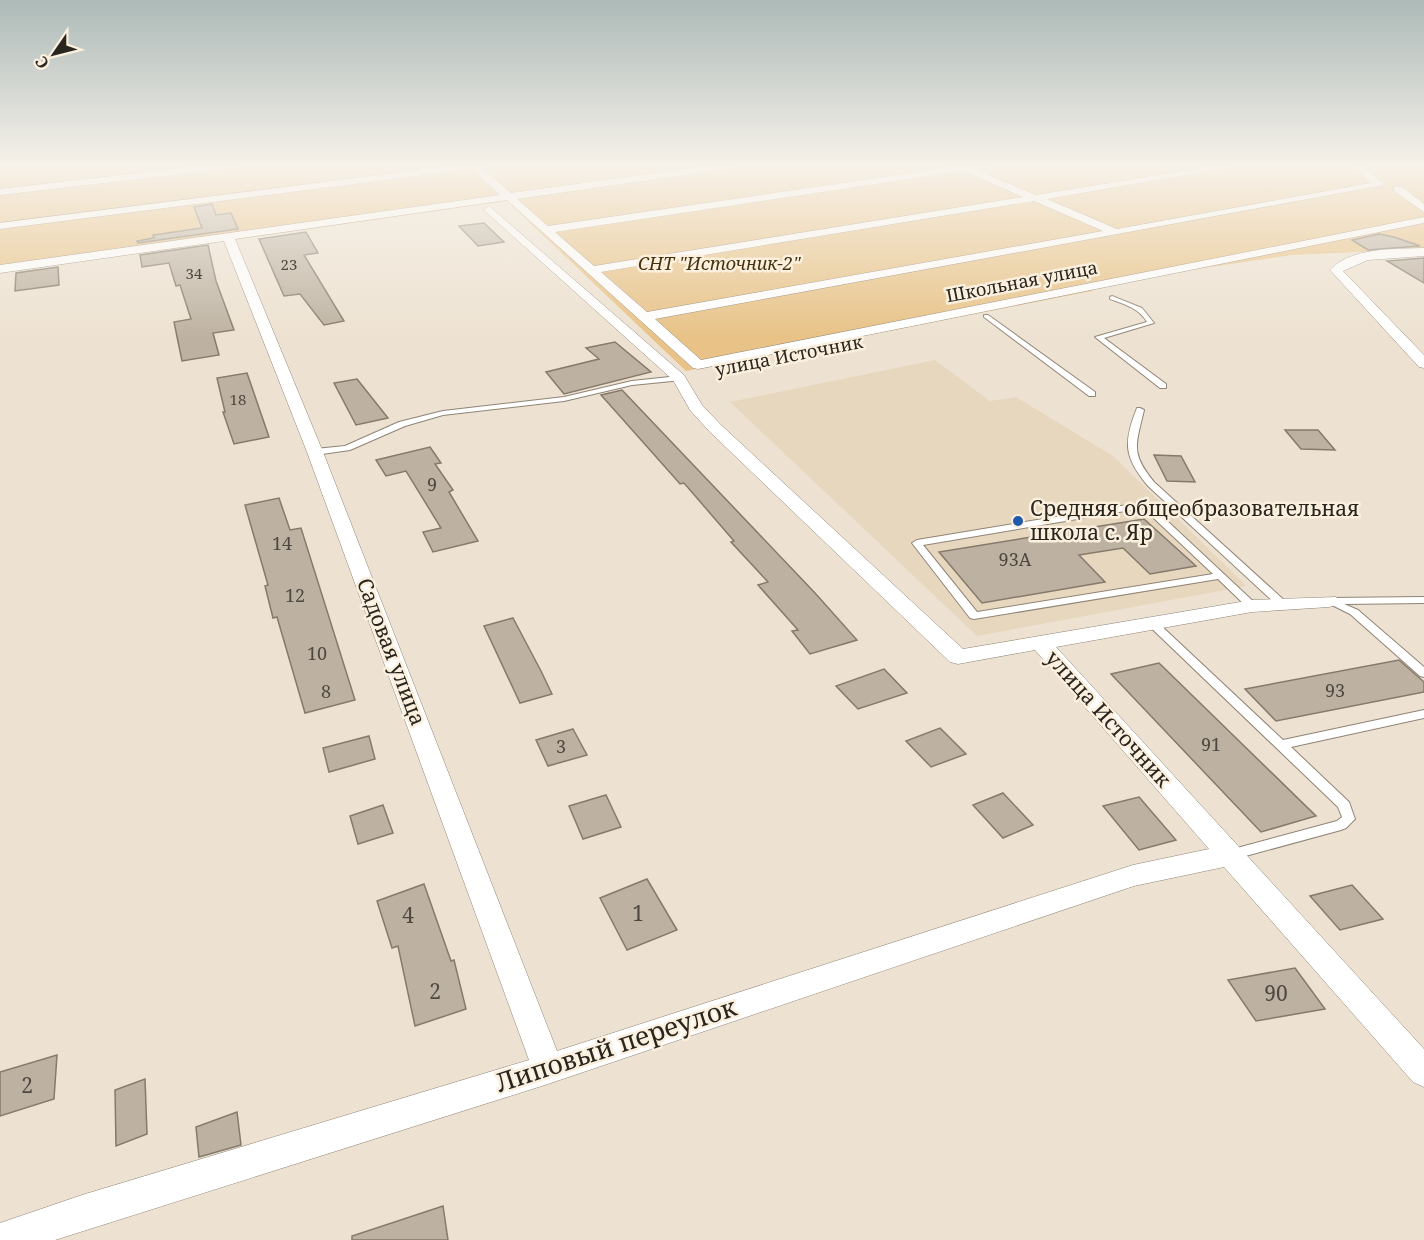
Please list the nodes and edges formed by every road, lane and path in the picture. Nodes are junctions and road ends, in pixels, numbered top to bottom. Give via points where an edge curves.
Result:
1 (25, 223) edge
2 (324, 223) edge
3 (505, 223) edge
4 (536, 223) edge
5 (591, 223) edge
6 (881, 223) edge
7 (1094, 223) edge
8 (1166, 223) edge
9 (1410, 223) edge
10 (0, 226) edge
11 (544, 230) junction
12 (1115, 232) junction
13 (228, 237) junction
14 (1424, 252) edge
15 (0, 269) edge
16 (590, 270) junction
17 (1112, 298) joint
18 (986, 316) junction
19 (644, 317) junction
20 (1424, 364) edge
21 (679, 378) junction
22 (1163, 386) dead end
23 (1092, 394) dead end
24 (1140, 410) dead end
25 (315, 452) junction
26 (1220, 576) junction
27 (1424, 600) edge
28 (1329, 601) junction
29 (1281, 603) junction
30 (1252, 606) junction
31 (1151, 622) junction
32 (1039, 641) junction
33 (1424, 673) edge
34 (1424, 714) edge
35 (1281, 745) junction
36 (1231, 855) junction
37 (548, 1069) junction
38 (1424, 1072) edge
39 (3, 1240) edge

1 - 10 street
2 - 13 street
3 - 21 street, улица Источник
4 - 11 street
5 - 11 street
6 - 16 street
7 - 12 street
8 - 12 street
9 - 19 street, Школьная улица via 698,365
11 - 16 street
12 - 19 street
13 - 15 street
13 - 25 street, Садовая улица
14 - 20 street via 1364,257 1336,270
16 - 19 street
17 - 18 street, улица Источник via 1094,296
17 - 22 lane via 1132,304 1147,314 1151,323 1099,337
18 - 21 street, улица Источник
18 - 23 lane
21 - 25 lane via 632,383 564,399 443,413 402,424 347,448
21 - 32 street, улица Источник via 696,407 716,428 958,657
24 - 29 lane via 1131,451 1134,464
25 - 37 street, Садовая улица
26 - 26 lane via 1145,505 917,543 974,616
26 - 30 lane
27 - 28 lane
28 - 29 street
28 - 33 lane via 1354,612
29 - 30 street
30 - 31 street
31 - 32 street
31 - 35 lane
32 - 36 street, улица Источник
34 - 35 lane
35 - 36 lane via 1344,806 1349,819 1341,825
36 - 37 street, Липовый переулок via 1133,876
36 - 38 street, улица Источник
37 - 39 street, Липовый переулок

